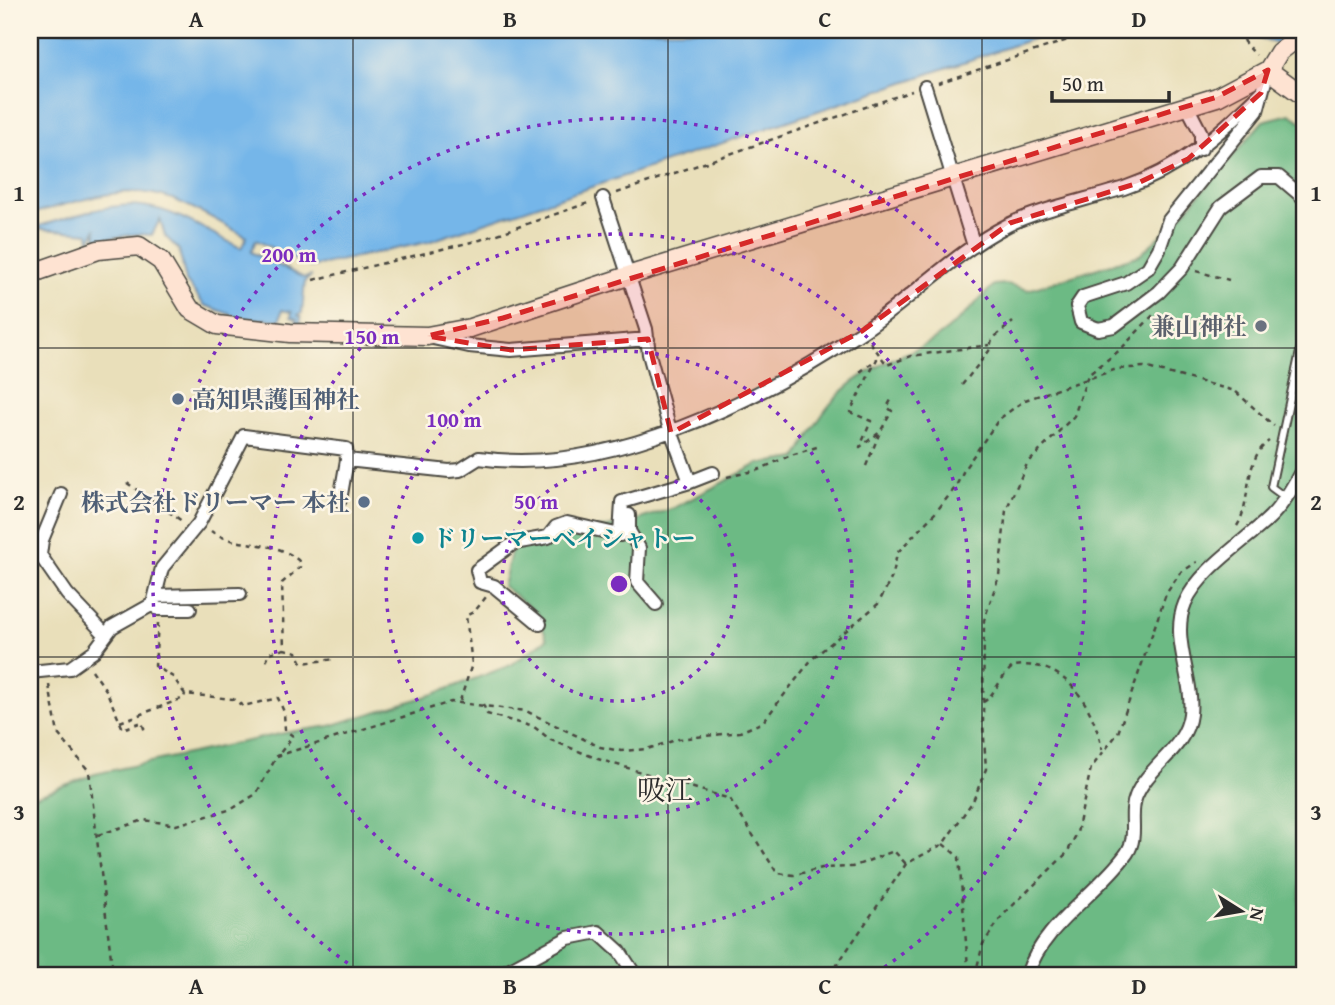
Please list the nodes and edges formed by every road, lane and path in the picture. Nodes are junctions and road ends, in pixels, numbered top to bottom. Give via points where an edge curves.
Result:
1 (1098, 30) edge
2 (1240, 30) edge
3 (1305, 32) edge
4 (1256, 55) dead end
5 (1268, 70) junction
6 (925, 87) junction
7 (1261, 93) junction
8 (1305, 97) edge
9 (1187, 106) junction
10 (1201, 149) junction
11 (953, 177) junction
12 (603, 198) junction
13 (1305, 199) edge
14 (974, 246) junction
15 (1182, 268) junction
16 (30, 274) edge
17 (629, 276) junction
18 (313, 280) dead end
19 (1228, 280) dead end
20 (1159, 292) junction
21 (1013, 323) dead end
22 (1302, 323) dead end
23 (862, 331) junction
24 (428, 336) junction
25 (648, 339) junction
26 (989, 345) junction
27 (860, 372) dead end
28 (1088, 379) junction
29 (962, 385) dead end
30 (891, 400) dead end
31 (880, 432) junction
32 (671, 433) junction
33 (1281, 433) junction
34 (817, 447) dead end
35 (347, 460) junction
36 (1305, 464) edge
37 (866, 466) dead end
38 (715, 477) joint
39 (690, 482) junction
40 (127, 483) dead end
41 (61, 494) dead end
42 (1286, 498) junction
43 (340, 500) dead end
44 (629, 500) junction
45 (197, 526) junction
46 (1237, 528) dead end
47 (1200, 561) dead end
48 (494, 586) junction
49 (240, 594) dead end
50 (156, 603) junction
51 (656, 604) dead end
52 (190, 609) dead end
53 (540, 624) dead end
54 (104, 633) junction
55 (284, 649) junction
56 (84, 659) junction
57 (335, 659) dead end
58 (266, 662) dead end
59 (48, 671) junction
60 (30, 672) edge
61 (185, 694) junction
62 (460, 702) junction
63 (983, 702) junction
64 (483, 704) junction
65 (120, 722) junction
66 (145, 732) dead end
67 (1102, 751) junction
68 (277, 755) junction
69 (98, 835) junction
70 (943, 845) junction
71 (906, 863) junction
72 (113, 975) edge
73 (499, 975) edge
74 (555, 975) edge
75 (572, 975) edge
76 (635, 975) edge
77 (830, 975) edge
78 (974, 975) edge
79 (1027, 975) edge

1 - 6 path
2 - 4 path
3 - 5 street via 1279,52
5 - 7 street
5 - 8 street
5 - 9 street via 1217,97
6 - 11 street
6 - 12 path
7 - 10 street
7 - 20 street via 1257,111 1170,219 1148,268 1126,283 1083,297 1077,315 1087,327 1114,326
9 - 10 street via 1201,133
9 - 11 street
10 - 14 street via 1146,180 1010,223
11 - 14 street
11 - 17 street
12 - 17 street
12 - 18 path via 480,240
13 - 15 street via 1279,177 1261,177 1221,207
14 - 23 street
15 - 19 path
15 - 20 street
16 - 24 street via 98,250 139,246 162,261 190,309 217,325 290,333
17 - 24 street via 470,328
17 - 25 street
20 - 28 path via 1163,298 1152,319
21 - 26 path
22 - 33 lane via 1304,333
23 - 26 path via 887,366 911,356
23 - 32 street via 755,393
24 - 25 street via 469,346 512,349
25 - 32 street
26 - 29 path
27 - 31 path via 877,359 850,412 871,421 860,447
28 - 33 path via 1117,369 1144,367 1235,391
28 - 63 path via 1074,416 1027,464 1006,510 999,576 985,612
28 - 64 path via 1025,400 999,419 936,513 897,552 893,575 878,604 812,659 764,722 740,732 621,751 600,747 526,711
30 - 31 path via 887,407 892,411
31 - 37 path
32 - 35 street via 542,460 510,463 479,458 460,470
32 - 39 street
33 - 42 lane via 1271,487
33 - 46 path via 1262,446 1254,460 1244,518
34 - 38 path via 758,470
35 - 43 street
35 - 45 street via 346,449 244,436
36 - 42 street
38 - 39 street
39 - 44 street
40 - 45 path
41 - 54 street via 40,555 54,579
42 - 79 street via 1190,593 1181,622 1191,701 1187,730 1135,797 1134,829 1127,852 1042,944
44 - 48 street via 622,502 620,535 568,523 556,527 548,537 514,543 477,570 480,582
44 - 51 street via 629,531 639,548 637,582
45 - 50 street via 162,568
45 - 55 path via 229,542 283,549 300,562 300,568 282,583
47 - 67 path via 1180,573 1170,586 1118,733
48 - 53 street
48 - 62 path via 466,616 472,664
49 - 50 street
50 - 52 street
50 - 54 street
50 - 61 path via 155,666 173,677
54 - 56 street
55 - 57 path via 297,652 302,663
55 - 58 path via 269,653
56 - 59 street via 64,671
56 - 65 path via 106,690
59 - 60 street
59 - 69 path via 58,734 89,771
61 - 65 path via 174,703
61 - 68 path via 233,699 243,706 278,698 285,730 293,736
62 - 64 path
62 - 68 path
63 - 67 path via 1014,666 1050,670 1079,691 1098,730
63 - 70 path via 986,769 973,801
64 - 71 path via 487,715 534,727 551,740 598,759 730,799 777,873 852,867 894,851
65 - 66 path via 123,729 142,722
67 - 78 path via 1091,768 1077,833 1067,853 997,923 983,944
68 - 69 path via 256,794 232,809 176,825 144,820
69 - 72 path
70 - 71 path
70 - 78 path via 959,857 968,967
71 - 77 path
73 - 76 street via 568,939 598,932 620,952
74 - 75 path

